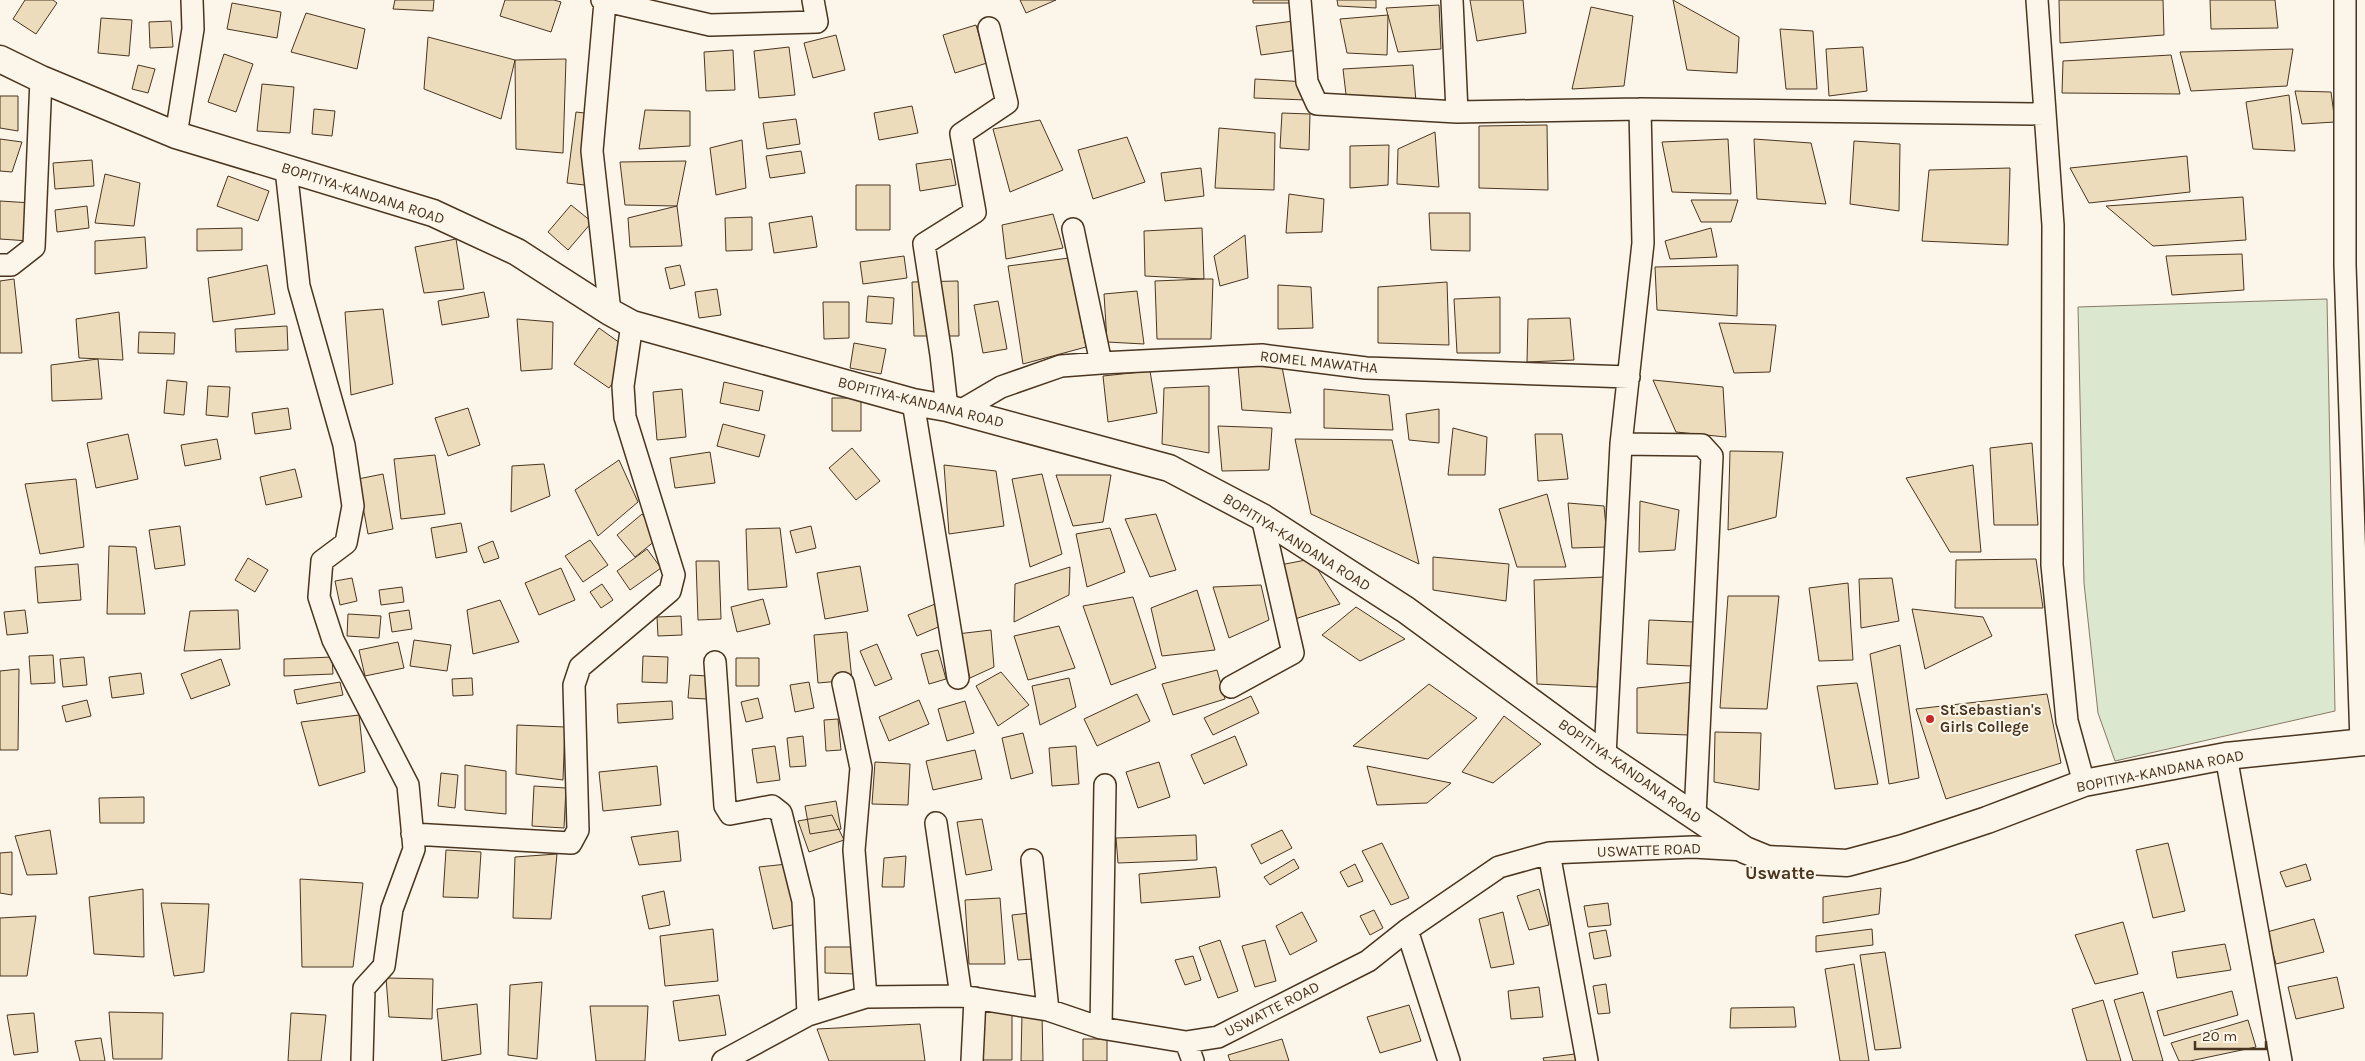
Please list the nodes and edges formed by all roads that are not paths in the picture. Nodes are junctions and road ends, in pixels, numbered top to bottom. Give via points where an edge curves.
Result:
1 (192, 0) edge
2 (813, 0) edge
3 (1300, 0) edge
4 (1452, 0) edge
5 (2037, 0) edge
6 (2345, 0) edge
7 (604, 1) edge
8 (989, 28) dead end
9 (0, 59) edge
10 (41, 79) junction
11 (1640, 109) junction
12 (1456, 112) junction
13 (2044, 114) junction
14 (176, 135) junction
15 (286, 169) junction
16 (1072, 229) dead end
17 (0, 265) edge
18 (621, 318) junction
19 (1101, 363) junction
20 (1629, 377) junction
21 (913, 402) junction
22 (953, 410) junction
23 (1621, 444) junction
24 (1262, 517) junction
25 (715, 662) dead end
26 (958, 678) dead end
27 (843, 683) dead end
28 (1231, 688) dead end
29 (2363, 742) edge
30 (1605, 756) junction
31 (2226, 756) junction
32 (2084, 782) junction
33 (1106, 785) dead end
34 (1696, 816) junction
35 (936, 823) dead end
36 (412, 834) junction
37 (1745, 850) junction
38 (1549, 853) junction
39 (1032, 860) dead end
40 (1407, 930) junction
41 (866, 997) junction
42 (968, 997) junction
43 (1048, 1010) junction
44 (808, 1015) junction
45 (1101, 1028) junction
46 (1190, 1051) edge
47 (362, 1061) edge
48 (723, 1061) edge
49 (972, 1061) edge
50 (1450, 1061) edge
51 (1587, 1061) edge
52 (2281, 1061) edge

1 - 14 street via 193,29
2 - 7 street via 817,22 710,25
3 - 12 street via 1307,82 1317,104
4 - 12 street
5 - 13 street
6 - 29 street via 2345,265
7 - 18 street via 592,152
8 - 22 street via 1007,103 961,134 975,212 924,244
9 - 10 street, BOPITIYA-KANDANA ROAD
10 - 14 street, BOPITIYA-KANDANA ROAD
10 - 17 street via 34,247 11,265
11 - 12 street
11 - 13 street
11 - 20 street via 1642,243
13 - 32 street via 2053,224 2052,565 2067,721
14 - 15 street, BOPITIYA-KANDANA ROAD
15 - 18 street, BOPITIYA-KANDANA ROAD via 434,213 517,252
15 - 36 street via 299,286 344,445 353,506 346,543 322,562 319,597 333,640 408,785
16 - 19 street
18 - 21 street, BOPITIYA-KANDANA ROAD
18 - 36 street via 624,417 674,575 670,591 580,667 574,685 578,830 571,843
19 - 20 street, ROMEL MAWATHA via 1262,355 1366,368
19 - 22 street, ROMEL MAWATHA via 1061,366 1010,384
20 - 23 street
21 - 22 street, BOPITIYA-KANDANA ROAD
21 - 26 street
22 - 24 street, BOPITIYA-KANDANA ROAD via 1169,468
23 - 30 street
23 - 34 street via 1702,445 1712,456
24 - 28 street via 1293,653
24 - 30 street, BOPITIYA-KANDANA ROAD via 1406,610
25 - 44 street via 724,806 730,814 772,806 781,813 803,901
27 - 41 street via 861,768 854,850
29 - 31 street, BOPITIYA-KANDANA ROAD
30 - 34 street, BOPITIYA-KANDANA ROAD
31 - 32 street, BOPITIYA-KANDANA ROAD
31 - 52 street
32 - 37 street, BOPITIYA-KANDANA ROAD via 1986,820 1847,863 1767,859
33 - 45 street
34 - 37 street, BOPITIYA-KANDANA ROAD
35 - 42 street
36 - 47 street via 414,849 392,909 384,966 364,988
37 - 38 street, USWATTE ROAD via 1693,847
38 - 40 street, USWATTE ROAD via 1499,867
38 - 51 street
39 - 43 street
40 - 46 street, USWATTE ROAD via 1368,961
40 - 50 street
41 - 42 street, USWATTE ROAD
41 - 44 street, USWATTE ROAD
42 - 43 street, USWATTE ROAD
42 - 49 street
43 - 45 street, USWATTE ROAD
44 - 48 street, USWATTE ROAD
45 - 46 street, USWATTE ROAD

